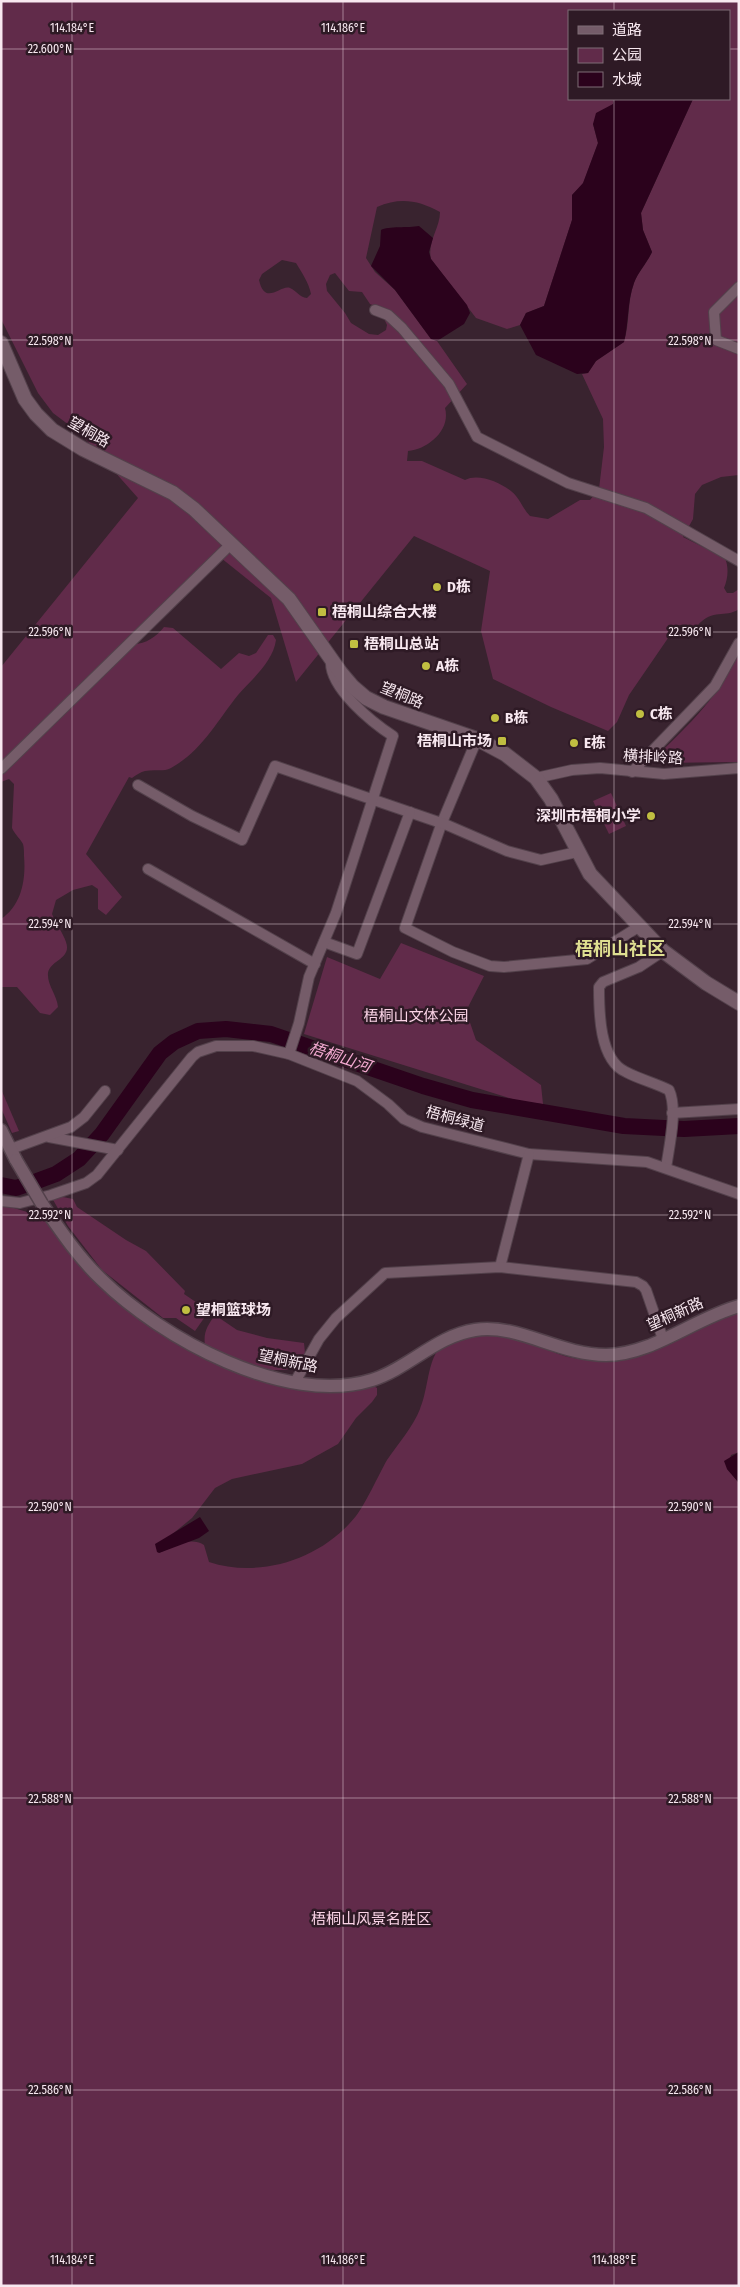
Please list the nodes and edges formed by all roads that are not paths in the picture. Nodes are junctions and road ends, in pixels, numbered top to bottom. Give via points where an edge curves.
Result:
1 (739, 287) edge
2 (375, 310) dead end
3 (1, 343) edge
4 (739, 349) edge
5 (230, 545) junction
6 (739, 561) edge
7 (739, 643) edge
8 (331, 659) junction
9 (477, 739) junction
10 (739, 768) edge
11 (1, 769) edge
12 (632, 772) junction
13 (536, 778) junction
14 (138, 786) dead end
15 (373, 799) junction
16 (410, 812) junction
17 (442, 823) junction
18 (577, 852) junction
19 (148, 869) dead end
20 (640, 926) junction
21 (324, 942) junction
22 (662, 951) junction
23 (315, 964) junction
24 (739, 1003) edge
25 (290, 1051) junction
26 (105, 1091) dead end
27 (739, 1108) edge
28 (672, 1116) junction
29 (1, 1130) edge
30 (48, 1137) junction
31 (113, 1149) junction
32 (13, 1154) junction
33 (529, 1154) junction
34 (666, 1168) junction
35 (739, 1194) edge
36 (1, 1201) edge
37 (500, 1266) junction
38 (739, 1306) edge
39 (664, 1339) junction
40 (295, 1382) junction

1 - 4 street via 714,312 714,331 716,340
2 - 6 street via 402,328 449,384 477,437 588,491 646,508
3 - 5 main road, 望桐路 via 24,399 52,430 83,449 173,493
5 - 8 main road, 望桐路 via 289,599
5 - 11 street
7 - 12 street via 715,686
8 - 9 main road, 望桐路 via 352,686 378,704
8 - 15 street via 330,668 341,687 369,720 393,736
9 - 13 main road, 望桐路 via 505,754
9 - 17 street
10 - 12 street, 横排岭路 via 685,774
12 - 13 street, 横排岭路 via 581,769
13 - 18 main road, 望桐路 via 551,799
14 - 15 street via 242,840 276,766
15 - 16 street
15 - 21 street
16 - 17 street
16 - 21 street via 357,954
17 - 18 street via 507,851 541,860
17 - 20 street via 405,928 453,952 490,966 504,967 587,959
18 - 20 main road, 望桐路 via 590,874
19 - 23 street
20 - 22 main road, 望桐路
21 - 23 street
22 - 24 main road, 望桐路
22 - 28 street via 640,967 603,982 599,987 599,1020 614,1062 624,1072 669,1090
23 - 25 street
25 - 31 street, 梧桐绿道 via 216,1046 198,1052
25 - 33 street, 梧桐绿道 via 357,1081 404,1119 422,1127
26 - 30 street via 84,1117
27 - 28 street
28 - 34 street
29 - 32 street, 望桐新路
30 - 31 street
30 - 32 street
31 - 36 street, 梧桐绿道 via 96,1175 86,1183 20,1203
32 - 40 street, 望桐新路, bridge via 42,1204 101,1279 160,1326 198,1349 233,1365
33 - 34 street, 梧桐绿道 via 647,1162
33 - 37 street
34 - 35 street, 梧桐绿道
37 - 39 street via 636,1282 646,1290
37 - 40 street via 385,1272 319,1338
38 - 39 street, 望桐新路 via 711,1315
39 - 40 street, 望桐新路 via 623,1353 589,1354 488,1328 472,1330 441,1342 372,1380 323,1385

